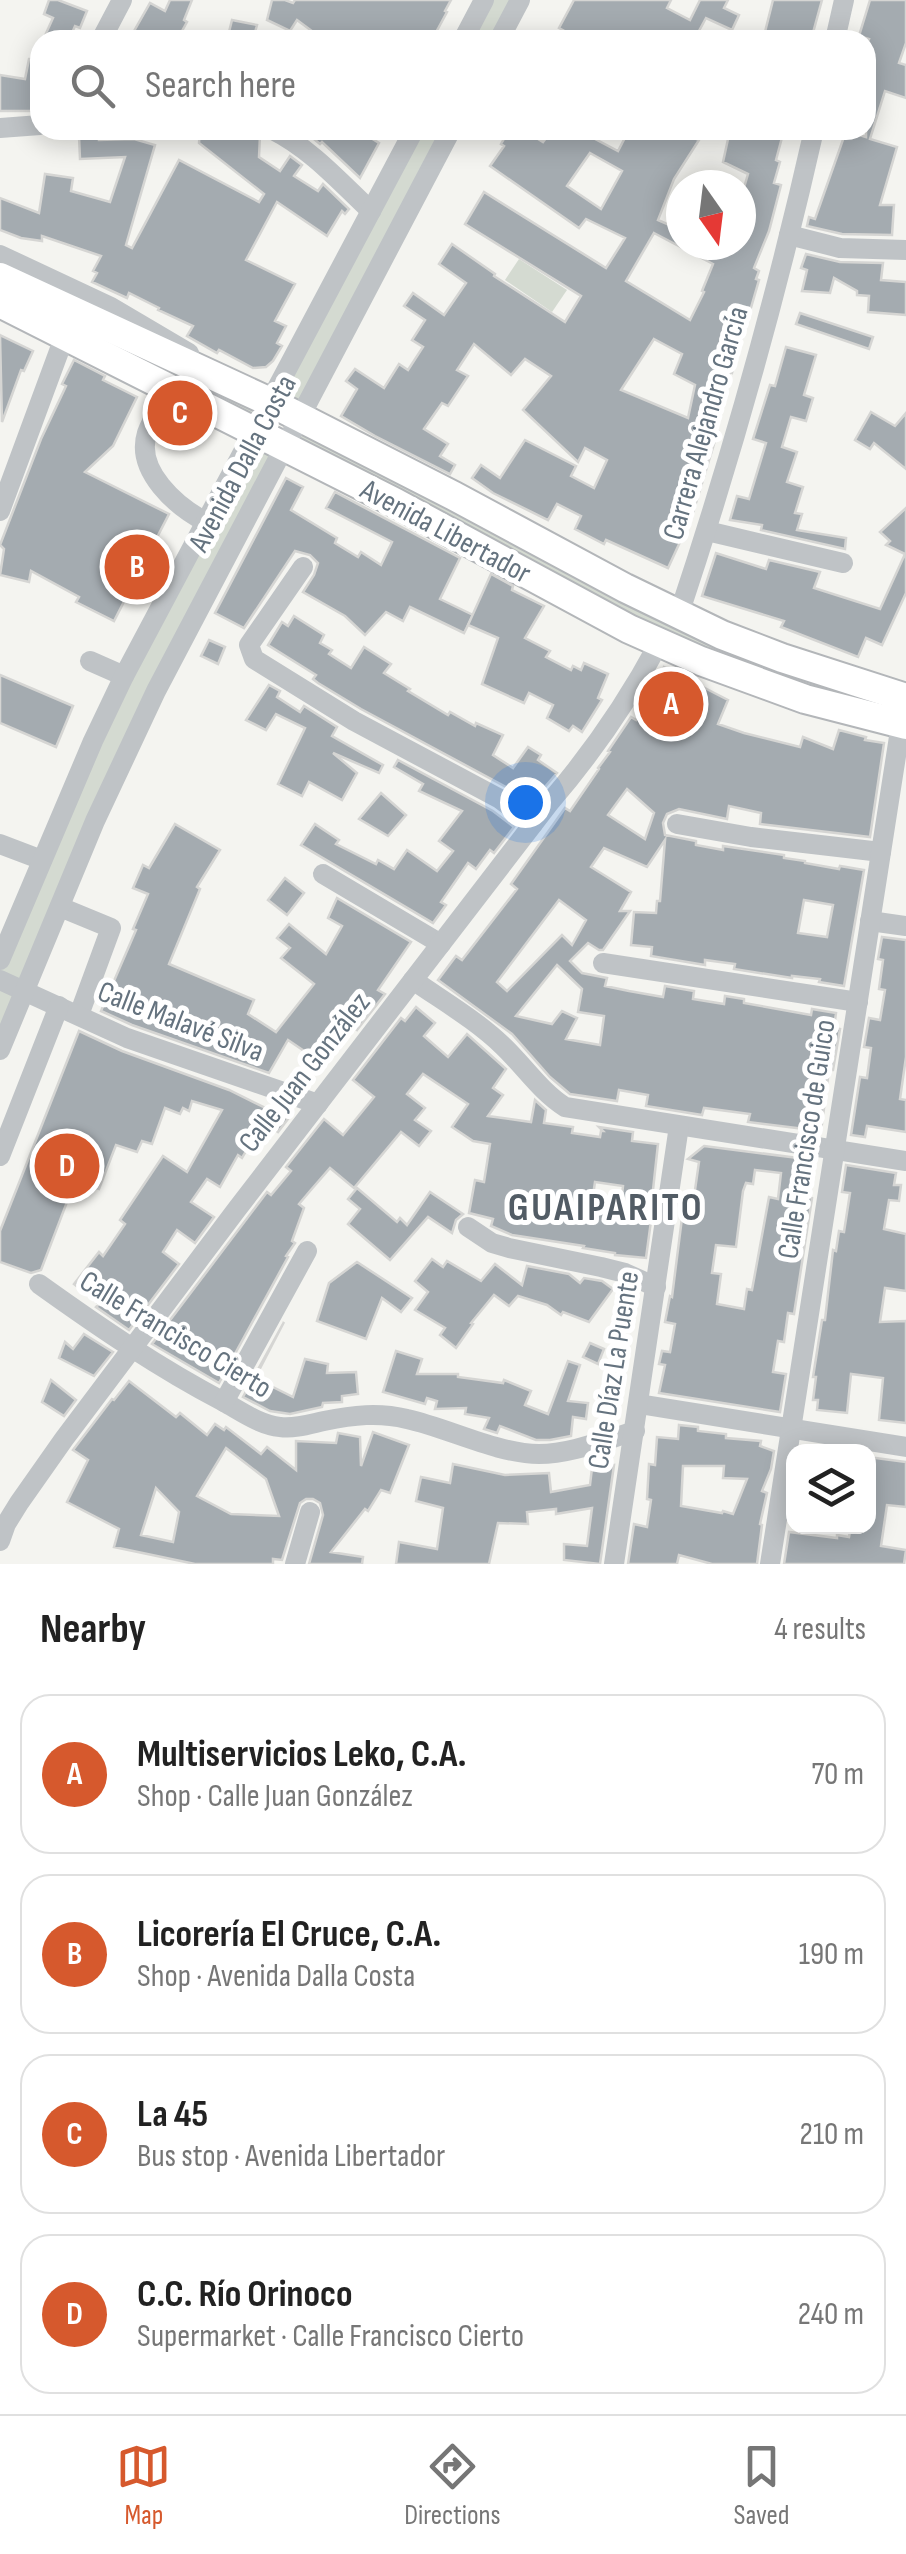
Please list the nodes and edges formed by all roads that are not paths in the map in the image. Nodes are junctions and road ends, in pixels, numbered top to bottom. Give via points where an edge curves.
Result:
1 (122, 0) edge
2 (484, 0) edge
3 (520, 0) edge
4 (844, 0) edge
5 (106, 30) edge
6 (468, 30) edge
7 (504, 30) edge
8 (837, 30) edge
9 (30, 126) edge
10 (0, 128) edge
11 (292, 140) edge
12 (409, 140) edge
13 (446, 140) edge
14 (812, 140) edge
15 (371, 210) junction
16 (788, 236) junction
17 (906, 250) edge
18 (0, 255) edge
19 (0, 277) edge
20 (0, 304) edge
21 (64, 335) junction
22 (170, 390) junction
23 (270, 402) junction
24 (300, 417) junction
25 (254, 432) junction
26 (284, 448) junction
27 (0, 511) edge
28 (206, 522) junction
29 (707, 531) junction
30 (842, 564) dead end
31 (303, 567) dead end
32 (678, 614) junction
33 (660, 643) junction
34 (90, 661) dead end
35 (124, 676) junction
36 (904, 716) edge
37 (533, 824) junction
38 (678, 824) dead end
39 (0, 844) edge
40 (881, 852) junction
41 (42, 860) junction
42 (323, 874) dead end
43 (60, 907) junction
44 (870, 921) junction
45 (906, 926) edge
46 (441, 944) junction
47 (0, 960) edge
48 (603, 963) dead end
49 (0, 980) edge
50 (413, 980) junction
51 (24, 991) junction
52 (858, 1002) junction
53 (69, 1010) junction
54 (0, 1050) edge
55 (318, 1104) junction
56 (8, 1112) edge
57 (679, 1126) junction
58 (834, 1150) junction
59 (0, 1156) edge
60 (906, 1161) edge
61 (468, 1228) dead end
62 (306, 1251) dead end
63 (39, 1284) dead end
64 (656, 1287) junction
65 (133, 1348) junction
66 (224, 1402) junction
67 (638, 1404) junction
68 (791, 1429) junction
69 (635, 1431) junction
70 (906, 1447) edge
71 (310, 1512) dead end
72 (0, 1541) edge
73 (295, 1564) edge
74 (614, 1564) edge
75 (770, 1564) edge

1 - 5 street
2 - 6 street
3 - 7 street
4 - 8 street
9 - 10 street
11 - 15 street
12 - 15 street, Avenida Dalla Costa
13 - 24 street, Avenida Dalla Costa
14 - 16 street, Carrera Alejandro García
15 - 23 street, Avenida Dalla Costa
16 - 17 street via 840,248
16 - 29 street, Carrera Alejandro García
18 - 23 street, Avenida Libertador via 111,307
19 - 23 main road, Avenida Libertador
20 - 21 main road, Avenida Libertador
21 - 22 main road, Avenida Libertador
21 - 27 street
22 - 25 main road, Avenida Libertador
22 - 28 street via 148,432 147,460 162,486
23 - 24 main road, Avenida Libertador
23 - 25 street, Avenida Dalla Costa
24 - 26 street, Avenida Dalla Costa
24 - 32 main road, Avenida Libertador
25 - 26 main road, Avenida Libertador
25 - 28 street, Avenida Dalla Costa
26 - 33 main road, Avenida Libertador
26 - 43 street, Avenida Dalla Costa via 156,691
28 - 35 street, Avenida Dalla Costa
29 - 30 street
29 - 32 street, Carrera Alejandro García
31 - 37 street via 249,645 254,659
32 - 36 main road, Avenida Libertador
33 - 36 main road, Avenida Libertador via 805,698
33 - 37 street, Calle Juan González via 614,722
34 - 35 street
35 - 41 street, Avenida Dalla Costa
36 - 40 street, Calle Francisco de Guico
37 - 46 street, Calle Juan González
38 - 40 street
39 - 41 street
40 - 44 street, Calle Francisco de Guico
41 - 47 street, Avenida Dalla Costa
42 - 46 street
43 - 51 street, Avenida Dalla Costa
43 - 53 street via 111,928
44 - 45 street
44 - 52 street, Calle Francisco de Guico
46 - 50 street, Calle Juan González
48 - 52 street
49 - 51 street, Calle Malavé Silva
50 - 55 street, Calle Juan González
50 - 57 street via 490,1034 565,1108
51 - 53 street, Calle Malavé Silva
51 - 54 street, Avenida Dalla Costa
52 - 58 street, Calle Francisco de Guico
53 - 55 street, Calle Malavé Silva via 127,1038
53 - 56 street
55 - 65 street, Calle Juan González
56 - 59 street
57 - 58 street
57 - 64 street, Calle Díaz La Puente
58 - 60 street
58 - 68 street, Calle Francisco de Guico
61 - 64 street via 492,1243 601,1267
62 - 66 street
63 - 65 street, Calle Francisco Cierto
64 - 67 street, Calle Díaz La Puente
65 - 66 street, Calle Francisco Cierto
65 - 72 street, Calle Juan González via 18,1503
66 - 69 street, Calle Francisco Cierto via 278,1427 378,1414 527,1453 559,1452
67 - 68 street
67 - 69 street, Calle Díaz La Puente
68 - 70 street
68 - 75 street, Calle Francisco de Guico
69 - 74 street, Calle Díaz La Puente
71 - 73 street

